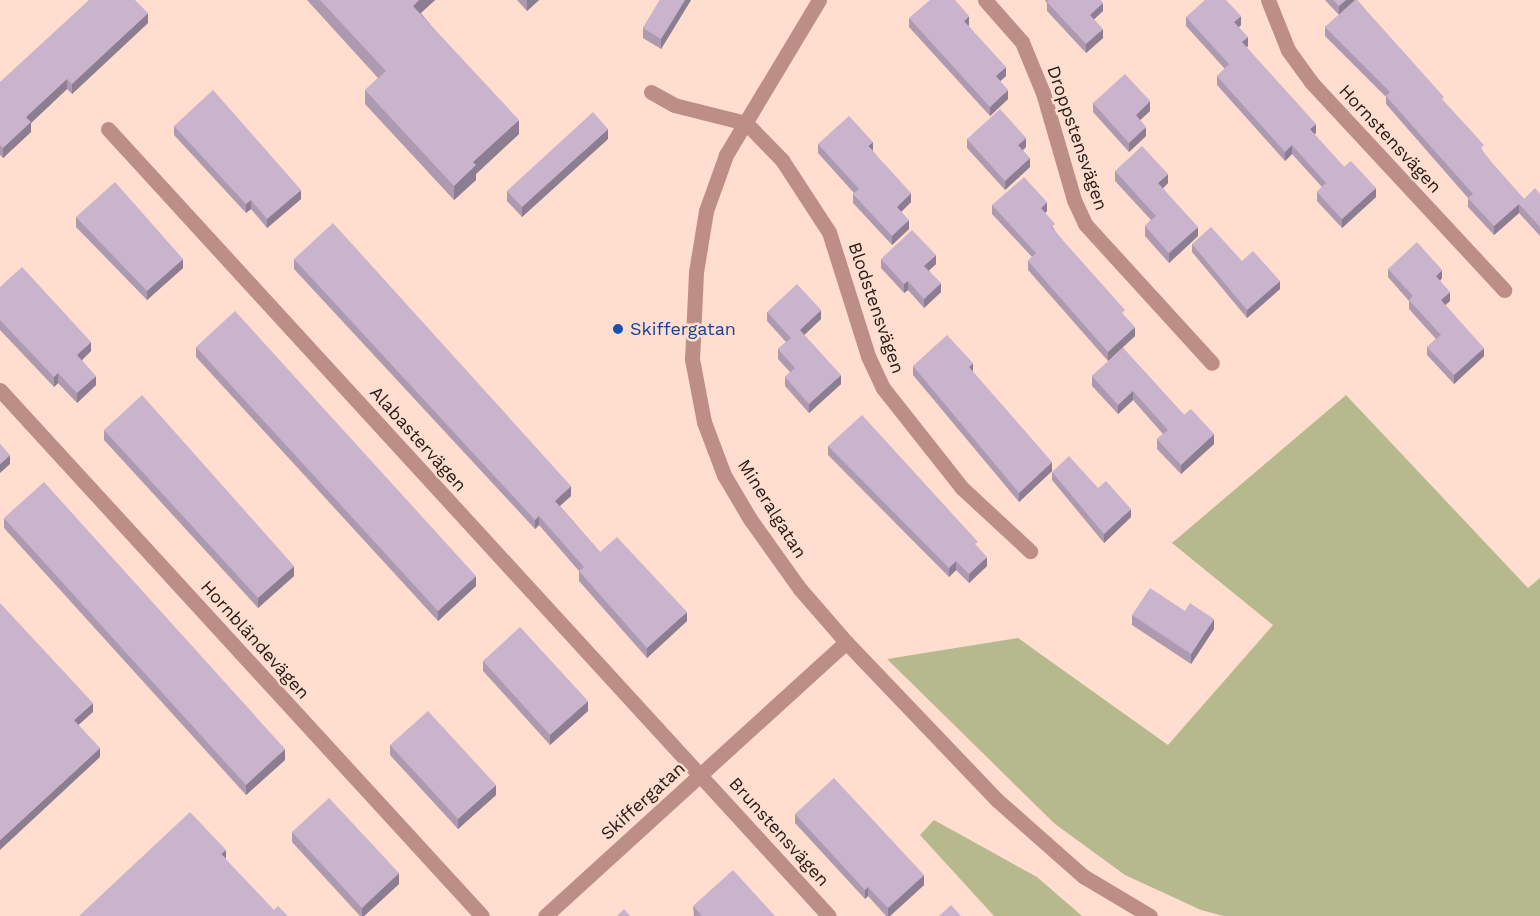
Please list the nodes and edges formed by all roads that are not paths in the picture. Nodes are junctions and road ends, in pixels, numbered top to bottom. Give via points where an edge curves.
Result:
1 (819, 0) edge
2 (985, 0) edge
3 (1268, 0) edge
4 (651, 92) dead end
5 (746, 123) junction
6 (108, 129) dead end
7 (1504, 290) dead end
8 (1212, 363) dead end
9 (0, 390) edge
10 (1030, 551) dead end
11 (846, 642) junction
12 (700, 775) junction
13 (482, 916) edge
14 (545, 916) edge
15 (829, 916) edge
16 (1150, 916) edge

1 - 5 street, Mineralgatan
2 - 8 street, Droppstensvägen via 1022,42 1043,93 1074,200 1085,224
3 - 7 street, Hornstensvägen via 1288,50 1311,82
4 - 5 street via 681,107
5 - 10 street, Blodstensvägen via 782,160 829,232 868,356 883,388 962,488
5 - 11 street, Mineralgatan via 726,155 706,211 696,272 692,359 699,398 724,475 750,519 800,589
6 - 12 street, Alabastervägen
9 - 13 street, Hornbländevägen
11 - 12 street, Skiffergatan
11 - 16 street, Mineralgatan via 997,800 1083,876
12 - 14 street, Skiffergatan
12 - 15 street, Brunstensvägen

